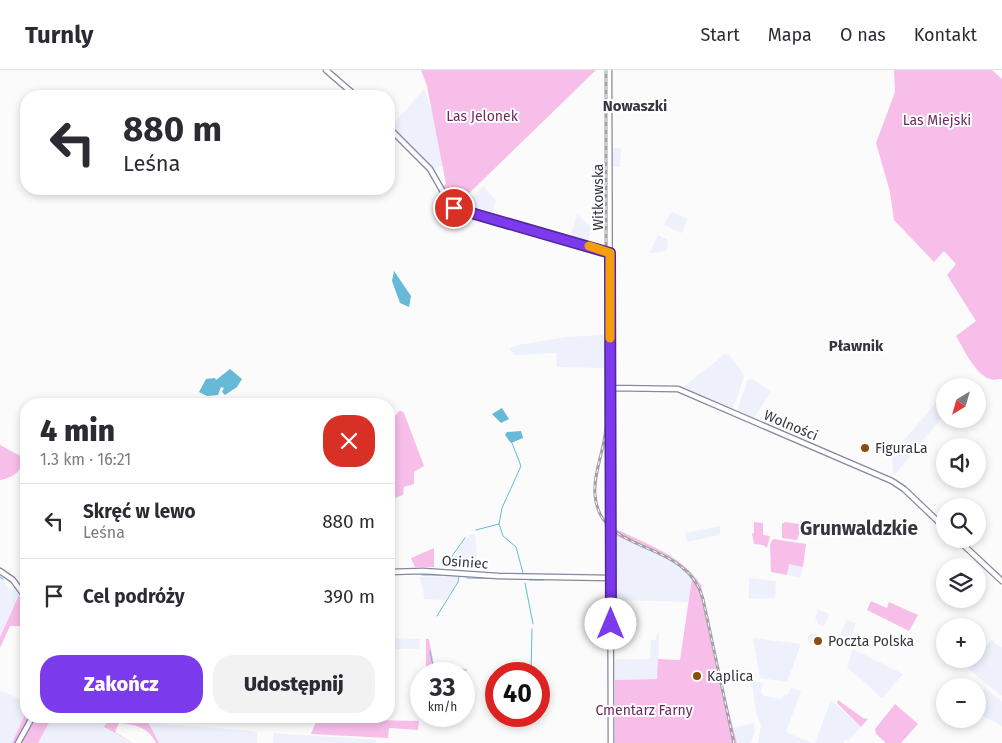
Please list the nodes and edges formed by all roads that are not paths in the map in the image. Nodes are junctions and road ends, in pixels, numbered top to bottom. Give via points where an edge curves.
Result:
1 (326, 70) edge
2 (609, 70) edge
3 (349, 90) edge
4 (395, 134) edge
5 (610, 253) junction
6 (610, 388) junction
7 (936, 519) edge
8 (966, 548) edge
9 (0, 571) edge
10 (395, 572) edge
11 (611, 579) junction
12 (1002, 582) edge
13 (20, 590) edge
14 (28, 723) edge
15 (18, 743) edge
16 (611, 743) edge

1 - 3 street
2 - 5 street, Witkowska
4 - 5 street via 430,169 448,203 458,209
5 - 6 street, Witkowska
6 - 7 street, Wolności via 678,389 892,481
6 - 11 street, Witkowska
8 - 12 street
9 - 13 street
10 - 11 street, Osiniec
11 - 16 street, Witkowska
14 - 15 street

